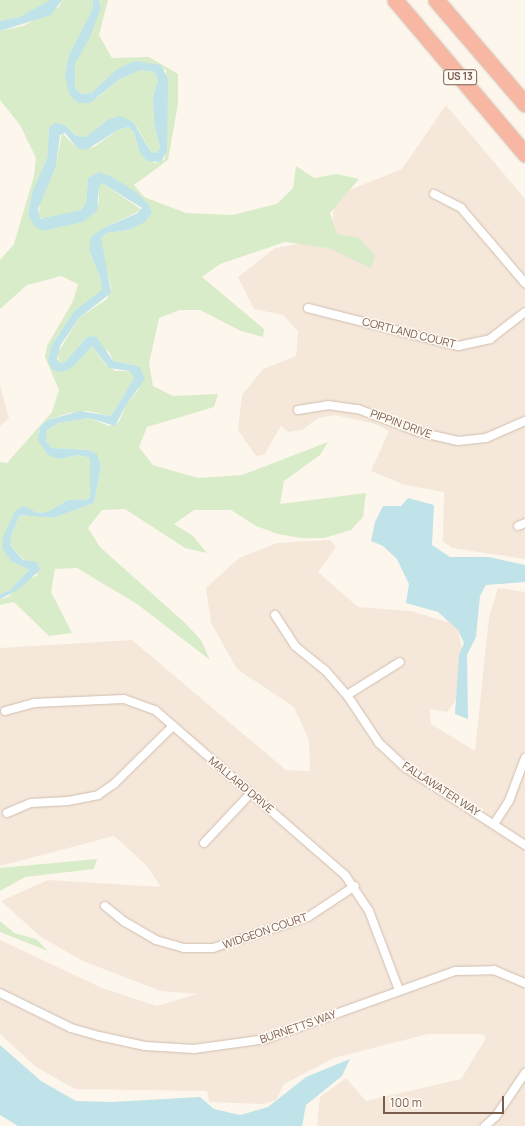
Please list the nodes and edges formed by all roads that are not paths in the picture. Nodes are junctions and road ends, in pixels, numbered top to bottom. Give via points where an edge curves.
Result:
1 (395, 0) edge
2 (436, 0) edge
3 (525, 104) edge
4 (525, 154) edge
5 (434, 194) dead end
6 (525, 283) edge
7 (308, 308) dead end
8 (525, 312) edge
9 (298, 410) dead end
10 (525, 421) edge
11 (275, 615) dead end
12 (400, 662) dead end
13 (347, 695) junction
14 (5, 711) dead end
15 (172, 726) junction
16 (525, 758) edge
17 (251, 793) junction
18 (7, 813) dead end
19 (494, 824) junction
20 (204, 843) dead end
21 (525, 845) edge
22 (355, 886) junction
23 (105, 906) dead end
24 (525, 983) edge
25 (400, 990) junction
26 (0, 992) edge
27 (525, 1072) edge
28 (517, 1085) junction
29 (525, 1090) edge
30 (485, 1126) edge

1 - 4 highway, US 13
2 - 3 highway, US 13
5 - 6 street via 461,208
7 - 8 street, CORTLAND COURT via 458,346 490,340
9 - 10 street, PIPPIN DRIVE via 328,406 358,409 419,432 458,441 486,438
11 - 13 street, FALLAWATER WAY via 295,646 325,670
12 - 13 street
13 - 19 street, FALLAWATER WAY via 379,743 406,768
14 - 15 street, MALLARD DRIVE via 34,703 124,700 155,710
15 - 17 street, MALLARD DRIVE
15 - 18 street via 115,784 98,795 68,802 31,803
16 - 19 street via 509,801
17 - 20 street
17 - 22 street, MALLARD DRIVE via 335,865
19 - 21 street, FALLAWATER WAY
22 - 23 street, WIDGEON COURT via 308,917 214,948 184,948 156,940 125,922
22 - 25 street, MALLARD DRIVE via 369,911
24 - 25 street, BURNETTS WAY via 494,970 469,969
25 - 26 street, BURNETTS WAY via 266,1039 194,1049 146,1046 71,1028
27 - 28 street
28 - 29 street
28 - 30 street

